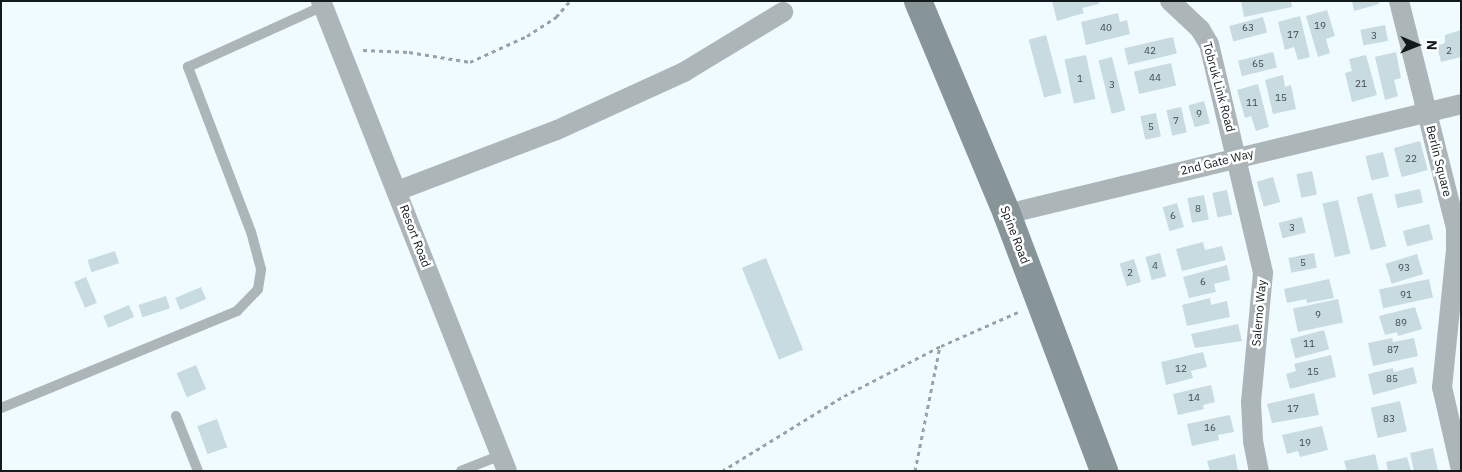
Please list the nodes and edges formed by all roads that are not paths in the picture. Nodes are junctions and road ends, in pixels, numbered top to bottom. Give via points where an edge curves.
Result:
1 (918, 1) edge
2 (1170, 1) edge
3 (1400, 1) edge
4 (322, 4) edge
5 (783, 12) dead end
6 (1461, 104) edge
7 (1428, 112) junction
8 (1237, 157) junction
9 (397, 190) junction
10 (1007, 214) junction
11 (1, 408) edge
12 (176, 416) dead end
13 (504, 463) edge
14 (1461, 470) edge
15 (198, 471) edge
16 (461, 471) edge
17 (1104, 471) edge
18 (1259, 471) edge

1 - 10 main road, Spine Road
2 - 8 street, Tobruk Link Road via 1200,29 1209,44
3 - 7 street, Berlin Square
4 - 9 street, Resort Road
4 - 11 lane via 188,67 251,232 260,269 258,289 237,311
5 - 9 street via 675,76 558,130
6 - 7 street, 2nd Gate Way
7 - 8 street, 2nd Gate Way
7 - 14 street, Berlin Square via 1456,228 1442,387
8 - 10 street, 2nd Gate Way
8 - 18 street, Salerno Way via 1263,273 1251,402 1253,441
9 - 13 street, Resort Road
10 - 17 main road, Spine Road
12 - 15 lane
13 - 16 lane

